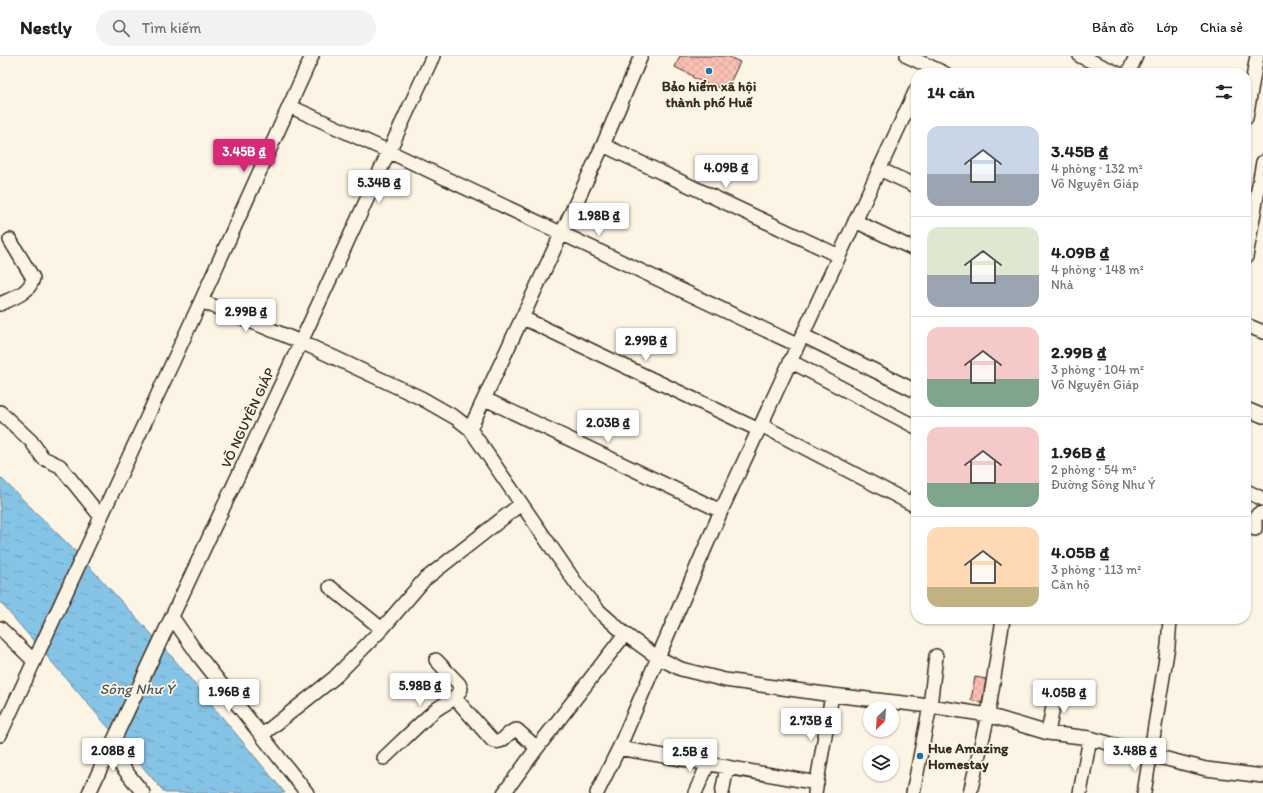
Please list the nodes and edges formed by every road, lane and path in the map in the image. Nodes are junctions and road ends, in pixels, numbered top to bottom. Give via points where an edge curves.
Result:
1 (312, 56) edge
2 (434, 56) edge
3 (641, 56) edge
4 (907, 56) edge
5 (1080, 56) edge
6 (1136, 56) edge
7 (1257, 56) edge
8 (928, 65) edge
9 (1106, 68) edge
10 (1131, 68) edge
11 (1251, 90) edge
12 (911, 101) edge
13 (289, 106) junction
14 (603, 145) junction
15 (390, 152) junction
16 (1263, 162) edge
17 (879, 169) junction
18 (911, 184) edge
19 (1254, 217) edge
20 (855, 221) junction
21 (1251, 232) edge
22 (562, 234) junction
23 (10, 240) dead end
24 (911, 248) edge
25 (839, 256) junction
26 (201, 301) junction
27 (0, 304) edge
28 (522, 318) junction
29 (1251, 327) edge
30 (1263, 332) edge
31 (799, 340) junction
32 (301, 342) junction
33 (790, 361) junction
34 (911, 390) edge
35 (485, 399) junction
36 (1251, 411) edge
37 (0, 412) edge
38 (1263, 416) edge
39 (911, 424) edge
40 (760, 428) junction
41 (470, 429) junction
42 (1251, 493) edge
43 (1263, 499) edge
44 (520, 504) junction
45 (911, 504) edge
46 (721, 511) junction
47 (1263, 513) edge
48 (101, 517) junction
49 (1254, 530) edge
50 (330, 587) dead end
51 (170, 622) junction
52 (1001, 624) edge
53 (1170, 624) edge
54 (0, 628) edge
55 (382, 628) junction
56 (625, 634) junction
57 (936, 656) dead end
58 (657, 657) junction
59 (35, 659) junction
60 (436, 660) dead end
61 (1056, 691) dead end
62 (832, 695) junction
63 (455, 698) junction
64 (930, 706) junction
65 (988, 715) junction
66 (1048, 733) junction
67 (0, 735) edge
68 (262, 735) junction
69 (1090, 738) junction
70 (112, 745) junction
71 (537, 748) junction
72 (618, 748) junction
73 (1151, 755) junction
74 (384, 758) dead end
75 (708, 764) junction
76 (727, 767) junction
77 (1263, 776) edge
78 (816, 788) edge
79 (89, 793) edge
80 (143, 793) edge
81 (306, 793) edge
82 (504, 793) edge
83 (597, 793) edge
84 (695, 793) edge
85 (722, 793) edge
86 (913, 793) edge
87 (970, 793) edge
88 (1080, 793) edge
89 (1144, 793) edge

1 - 13 street
2 - 15 street, VÕ NGUYÊN GIÁP
3 - 14 street
4 - 8 street
5 - 9 street
6 - 10 street
7 - 11 street
12 - 17 street
13 - 15 street
13 - 26 street
14 - 22 street
14 - 25 street
15 - 22 street
15 - 32 street, VÕ NGUYÊN GIÁP
16 - 19 street
17 - 18 street
17 - 20 street
19 - 21 street
20 - 24 street
20 - 25 street
22 - 28 street
22 - 31 street
23 - 27 street via 33,278 27,290
25 - 31 street
26 - 32 street
26 - 48 street
28 - 35 street
28 - 40 street
29 - 30 street
31 - 33 street
31 - 34 street
32 - 41 street via 421,398
32 - 51 street, VÕ NGUYÊN GIÁP
33 - 39 street
33 - 40 street
35 - 41 street
35 - 46 street
36 - 38 street
37 - 48 street via 31,441 43,458 60,466
40 - 45 street
40 - 46 street
41 - 44 street
42 - 43 street
44 - 55 street via 424,580
44 - 56 street via 578,586 598,610
46 - 58 street
47 - 49 street via 1258,514 1255,519
48 - 59 street
50 - 55 street
51 - 68 street
51 - 70 street, VÕ NGUYÊN GIÁP
52 - 65 street
53 - 73 street
54 - 59 street
55 - 68 street via 334,678
56 - 58 street
56 - 71 street
57 - 64 street
58 - 62 street via 681,669 725,680
58 - 72 street
59 - 67 street
60 - 63 street via 459,684 461,688
61 - 66 street
62 - 64 street
62 - 78 street
63 - 71 street via 492,740 501,742 517,730
63 - 74 street via 434,711
64 - 65 street
64 - 86 street
65 - 66 street
65 - 87 street
66 - 69 street
68 - 81 street
69 - 73 street
69 - 88 street
70 - 79 street, VÕ NGUYÊN GIÁP
70 - 80 street
71 - 82 street
72 - 75 street
72 - 83 street
73 - 77 street via 1206,769
73 - 89 street
75 - 76 street
75 - 84 street
76 - 78 street
76 - 85 street

